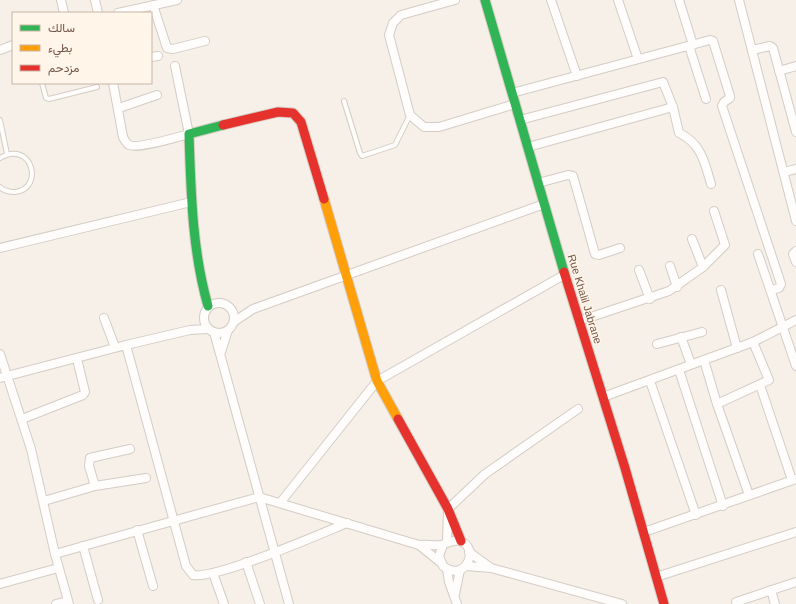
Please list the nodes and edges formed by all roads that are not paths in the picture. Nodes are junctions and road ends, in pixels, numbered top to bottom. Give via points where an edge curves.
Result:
1 (61, 0) edge
2 (95, 0) edge
3 (177, 0) edge
4 (455, 0) edge
5 (485, 0) edge
6 (551, 0) edge
7 (618, 0) edge
8 (679, 0) edge
9 (739, 0) edge
10 (153, 5) junction
11 (64, 12) edge
12 (98, 12) edge
13 (122, 12) edge
14 (205, 41) dead end
15 (12, 45) edge
16 (691, 45) junction
17 (0, 50) edge
18 (752, 50) junction
19 (638, 59) junction
20 (176, 66) dead end
21 (796, 66) edge
22 (779, 71) junction
23 (576, 76) junction
24 (42, 84) edge
25 (113, 84) edge
26 (97, 87) dead end
27 (512, 93) junction
28 (157, 95) dead end
29 (706, 99) dead end
30 (344, 101) dead end
31 (515, 104) junction
32 (673, 107) junction
33 (119, 108) junction
34 (410, 115) junction
35 (0, 120) edge
36 (520, 120) junction
37 (796, 132) edge
38 (189, 134) junction
39 (528, 147) junction
40 (7, 154) junction
41 (0, 158) edge
42 (796, 169) edge
43 (784, 172) junction
44 (538, 183) junction
45 (711, 184) dead end
46 (0, 187) edge
47 (191, 202) junction
48 (544, 204) junction
49 (714, 211) dead end
50 (796, 221) edge
51 (692, 239) dead end
52 (0, 248) edge
53 (620, 248) dead end
54 (796, 251) edge
55 (758, 254) dead end
56 (796, 262) edge
57 (670, 266) dead end
58 (703, 267) junction
59 (639, 270) dead end
60 (347, 275) junction
61 (564, 275) junction
62 (677, 287) junction
63 (720, 290) dead end
64 (771, 290) junction
65 (206, 293) junction
66 (650, 299) junction
67 (217, 302) junction
68 (208, 306) junction
69 (232, 309) junction
70 (253, 309) junction
71 (104, 318) dead end
72 (204, 320) junction
73 (235, 320) junction
74 (796, 320) edge
75 (579, 321) junction
76 (783, 326) junction
77 (190, 330) junction
78 (211, 330) junction
79 (228, 330) junction
80 (702, 332) dead end
81 (681, 336) junction
82 (753, 342) junction
83 (657, 344) dead end
84 (126, 345) junction
85 (115, 347) junction
86 (737, 348) junction
87 (221, 352) junction
88 (0, 354) edge
89 (704, 360) junction
90 (78, 363) dead end
91 (691, 364) junction
92 (796, 366) edge
93 (679, 370) junction
94 (4, 377) edge
95 (377, 381) junction
96 (650, 381) junction
97 (760, 385) junction
98 (603, 397) junction
99 (717, 404) junction
100 (578, 409) dead end
101 (22, 418) junction
102 (130, 449) dead end
103 (146, 478) dead end
104 (794, 480) edge
105 (95, 486) junction
106 (749, 495) junction
107 (259, 497) junction
108 (44, 501) junction
109 (280, 503) junction
110 (723, 506) junction
111 (448, 509) junction
112 (696, 515) junction
113 (173, 522) junction
114 (347, 523) junction
115 (137, 530) junction
116 (644, 532) junction
117 (796, 532) edge
118 (461, 541) junction
119 (445, 544) junction
120 (419, 545) junction
121 (83, 546) junction
122 (274, 552) junction
123 (469, 552) junction
124 (55, 554) junction
125 (246, 562) junction
126 (440, 562) junction
127 (58, 568) junction
128 (463, 568) junction
129 (491, 568) junction
130 (447, 569) junction
131 (213, 573) junction
132 (656, 577) junction
133 (796, 582) edge
134 (0, 584) edge
135 (153, 586) dead end
136 (771, 590) junction
137 (454, 594) junction
138 (98, 600) dead end
139 (68, 602) edge
140 (736, 602) dead end
141 (56, 604) edge
142 (224, 604) edge
143 (260, 604) edge
144 (289, 604) edge
145 (457, 604) edge
146 (622, 604) edge
147 (664, 604) edge
148 (775, 604) edge

1 - 11 street
2 - 12 street
3 - 10 street
4 - 34 street via 401,15 393,23 389,35
5 - 27 street, Rue Khalil Jabrane
6 - 23 street
7 - 19 street
8 - 16 street
9 - 18 street
10 - 13 street
10 - 14 street via 167,48 173,49
15 - 17 street
16 - 19 street
16 - 29 street
16 - 64 street via 713,41 730,98 722,106 781,284 779,288
18 - 22 street via 772,46
18 - 43 street
19 - 23 street
20 - 38 street
21 - 22 street
22 - 37 street
23 - 27 street
24 - 26 lane via 46,98 49,99
25 - 33 street
27 - 31 street, Rue Khalil Jabrane
28 - 33 street
30 - 34 lane via 362,156 395,145
31 - 34 street via 439,127 424,127
31 - 36 street, Rue Khalil Jabrane
32 - 36 street via 662,82
32 - 39 street
32 - 45 street via 679,133 695,142
33 - 38 street via 123,138 132,146
35 - 40 lane
36 - 39 street, Rue Khalil Jabrane
38 - 47 street
38 - 60 street via 278,112 293,113 301,122
39 - 44 street, Rue Khalil Jabrane
40 - 41 lane
40 - 46 lane via 15,153 28,161 32,175 30,182 18,192
42 - 43 street
43 - 50 street
44 - 48 street, Rue Khalil Jabrane
44 - 53 street via 573,176 594,254 599,255
47 - 52 street
47 - 65 street via 199,275
48 - 60 street
48 - 61 street, Rue Khalil Jabrane
49 - 58 street via 725,245
51 - 58 street
54 - 56 street
55 - 64 street
57 - 62 street
58 - 62 street
59 - 66 street
60 - 70 street
60 - 95 street
61 - 75 street, Rue Khalil Jabrane
61 - 95 street
62 - 66 street
63 - 86 street
64 - 76 street
65 - 67 street
65 - 68 street
66 - 75 street
67 - 68 street
67 - 69 street via 226,303
68 - 72 street
69 - 70 street
69 - 73 street
70 - 73 street
71 - 85 street
72 - 77 street
72 - 78 street
73 - 79 street
74 - 76 street
75 - 98 street, Rue Khalil Jabrane
76 - 82 street
76 - 92 street
77 - 78 street
77 - 84 street
78 - 79 street via 222,333
78 - 87 street
79 - 87 street
80 - 81 street
81 - 83 street
81 - 91 street
82 - 86 street
82 - 97 street via 769,379
84 - 85 street
84 - 113 street
85 - 94 street
86 - 89 street
87 - 107 street
88 - 94 street
89 - 91 street
89 - 99 street
90 - 101 street via 85,392 83,395
91 - 93 street
93 - 96 street
93 - 110 street
94 - 101 street
95 - 109 street
95 - 111 street
96 - 98 street
96 - 112 street
97 - 99 street
97 - 104 street
98 - 116 street, Rue Khalil Jabrane
99 - 106 street
100 - 111 street via 485,474
101 - 108 street
102 - 105 street via 90,458 89,466
103 - 105 street
104 - 106 street
105 - 108 street
106 - 110 street
107 - 109 street
107 - 113 street
107 - 122 street
108 - 124 street
109 - 114 street
110 - 112 street
111 - 118 street
111 - 119 street
112 - 116 street
113 - 115 street
113 - 131 street via 188,571 199,576
114 - 120 street
114 - 122 street
115 - 121 street
115 - 135 street
116 - 132 street, Rue Khalil Jabrane
117 - 132 street
118 - 119 street
118 - 123 street
119 - 120 street
119 - 126 street via 439,556
120 - 126 street
121 - 124 street
121 - 138 street
122 - 125 street
122 - 144 street
123 - 128 street via 469,559
123 - 129 street
124 - 127 street
125 - 131 street
125 - 143 street
126 - 130 street
127 - 134 street
127 - 139 street
128 - 129 street
128 - 130 street via 453,571
128 - 137 street
129 - 146 street
130 - 137 street
131 - 142 street
132 - 147 street, Rue Khalil Jabrane
133 - 136 street
136 - 140 street
136 - 148 street
137 - 145 street
139 - 141 street

